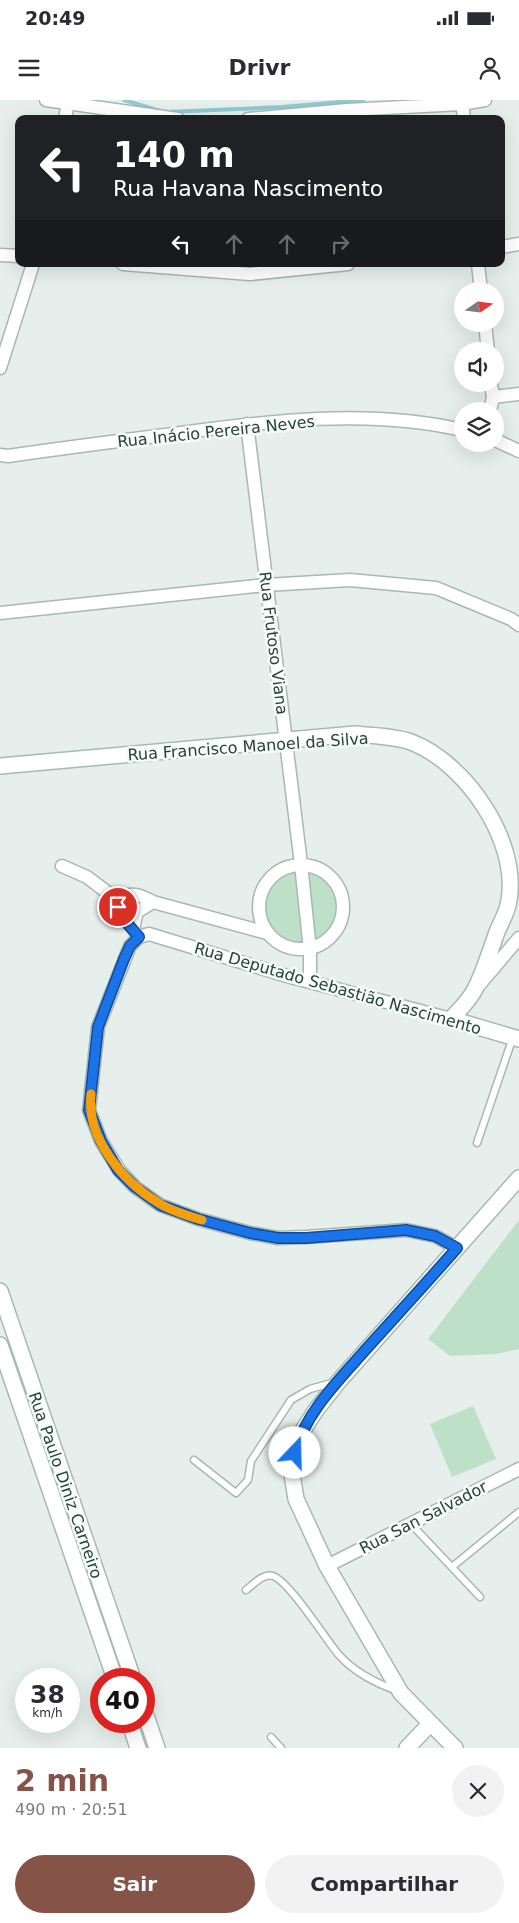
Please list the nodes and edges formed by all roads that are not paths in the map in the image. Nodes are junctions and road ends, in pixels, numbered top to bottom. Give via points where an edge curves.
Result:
1 (46, 100) edge
2 (485, 100) edge
3 (68, 102) junction
4 (462, 102) edge
5 (66, 115) edge
6 (140, 115) edge
7 (292, 115) edge
8 (464, 115) edge
9 (519, 244) edge
10 (505, 246) edge
11 (0, 255) edge
12 (15, 256) edge
13 (33, 267) edge
14 (161, 267) edge
15 (319, 267) edge
16 (478, 267) edge
17 (480, 282) edge
18 (0, 368) edge
19 (492, 392) edge
20 (519, 394) edge
21 (493, 397) junction
22 (492, 402) edge
23 (247, 424) junction
24 (454, 428) edge
25 (504, 444) edge
26 (519, 451) edge
27 (0, 455) edge
28 (266, 585) junction
29 (0, 613) edge
30 (519, 625) edge
31 (287, 741) junction
32 (0, 766) edge
33 (301, 864) junction
34 (62, 866) dead end
35 (116, 899) junction
36 (153, 902) junction
37 (136, 932) junction
38 (267, 933) junction
39 (519, 938) edge
40 (310, 950) junction
41 (310, 982) junction
42 (475, 990) junction
43 (451, 1019) junction
44 (516, 1038) edge
45 (478, 1143) dead end
46 (519, 1178) edge
47 (457, 1248) junction
48 (0, 1291) edge
49 (0, 1345) edge
50 (339, 1381) junction
51 (50, 1440) junction
52 (33, 1444) junction
53 (194, 1460) dead end
54 (519, 1468) edge
55 (519, 1512) edge
56 (411, 1524) junction
57 (327, 1566) junction
58 (452, 1567) junction
59 (246, 1590) dead end
60 (480, 1597) dead end
61 (111, 1668) edge
62 (129, 1668) edge
63 (401, 1693) junction
64 (430, 1724) junction
65 (133, 1733) edge
66 (152, 1733) edge
67 (270, 1737) dead end
68 (138, 1748) edge
69 (157, 1748) edge
70 (281, 1748) edge
71 (407, 1748) edge
72 (455, 1748) edge

1 - 3 street
2 - 4 street
3 - 5 street
3 - 6 street
4 - 7 street
4 - 8 street
9 - 10 street
11 - 12 street
13 - 18 street
14 - 15 street via 250,274
16 - 17 street
19 - 21 street
20 - 21 street
21 - 22 street
23 - 24 street, Rua Inácio Pereira Neves via 338,418 430,423
23 - 27 street, Rua Inácio Pereira Neves
23 - 28 street, Rua Frutoso Viana
25 - 26 street
28 - 29 street
28 - 30 street via 350,580 436,588
28 - 31 street, Rua Frutoso Viana
31 - 32 street, Rua Francisco Manoel da Silva
31 - 33 street, Rua Frutoso Viana
31 - 42 street, Rua Francisco Manoel da Silva via 355,734 411,742 454,769 476,795 500,836 510,877 509,901
33 - 38 street via 286,867 269,878 260,895 259,915
33 - 40 street, Rua Frutoso Viana
33 - 40 street via 323,871 336,884 343,902 337,930 324,943
34 - 35 street via 87,877
35 - 36 street, Rua Deputado Sebastião Nascimento via 139,894
35 - 37 street via 121,916
36 - 37 street via 137,912
36 - 38 street, Rua Deputado Sebastião Nascimento
37 - 41 street, Rua Deputado Sebastião Nascimento
37 - 47 street via 98,1027 89,1110 101,1141 118,1170 135,1187 160,1205 250,1233 306,1238 406,1230 435,1236
38 - 40 street, Rua Deputado Sebastião Nascimento via 279,944
39 - 42 street
40 - 41 street, Rua Frutoso Viana
41 - 43 street, Rua Deputado Sebastião Nascimento
42 - 43 street, Rua Francisco Manoel da Silva
43 - 44 street, Rua Deputado Sebastião Nascimento
44 - 45 lane
46 - 47 street
47 - 50 street
48 - 51 street, Rua Paulo Diniz Carneiro
49 - 52 street, Rua Paulo Diniz Carneiro
50 - 53 lane via 310,1389 291,1400 251,1461 248,1480 236,1493
50 - 57 street via 298,1438 291,1468 296,1499
51 - 52 street
51 - 62 street, Rua Paulo Diniz Carneiro
52 - 61 street, Rua Paulo Diniz Carneiro
54 - 56 street, Rua San Salvador
55 - 58 lane
56 - 57 street, Rua San Salvador
56 - 58 lane
57 - 63 street
58 - 60 lane
59 - 63 lane via 264,1576 273,1576 289,1591 340,1656 361,1674
63 - 64 street
64 - 71 street
64 - 72 street
65 - 68 street
66 - 69 street
67 - 70 lane

